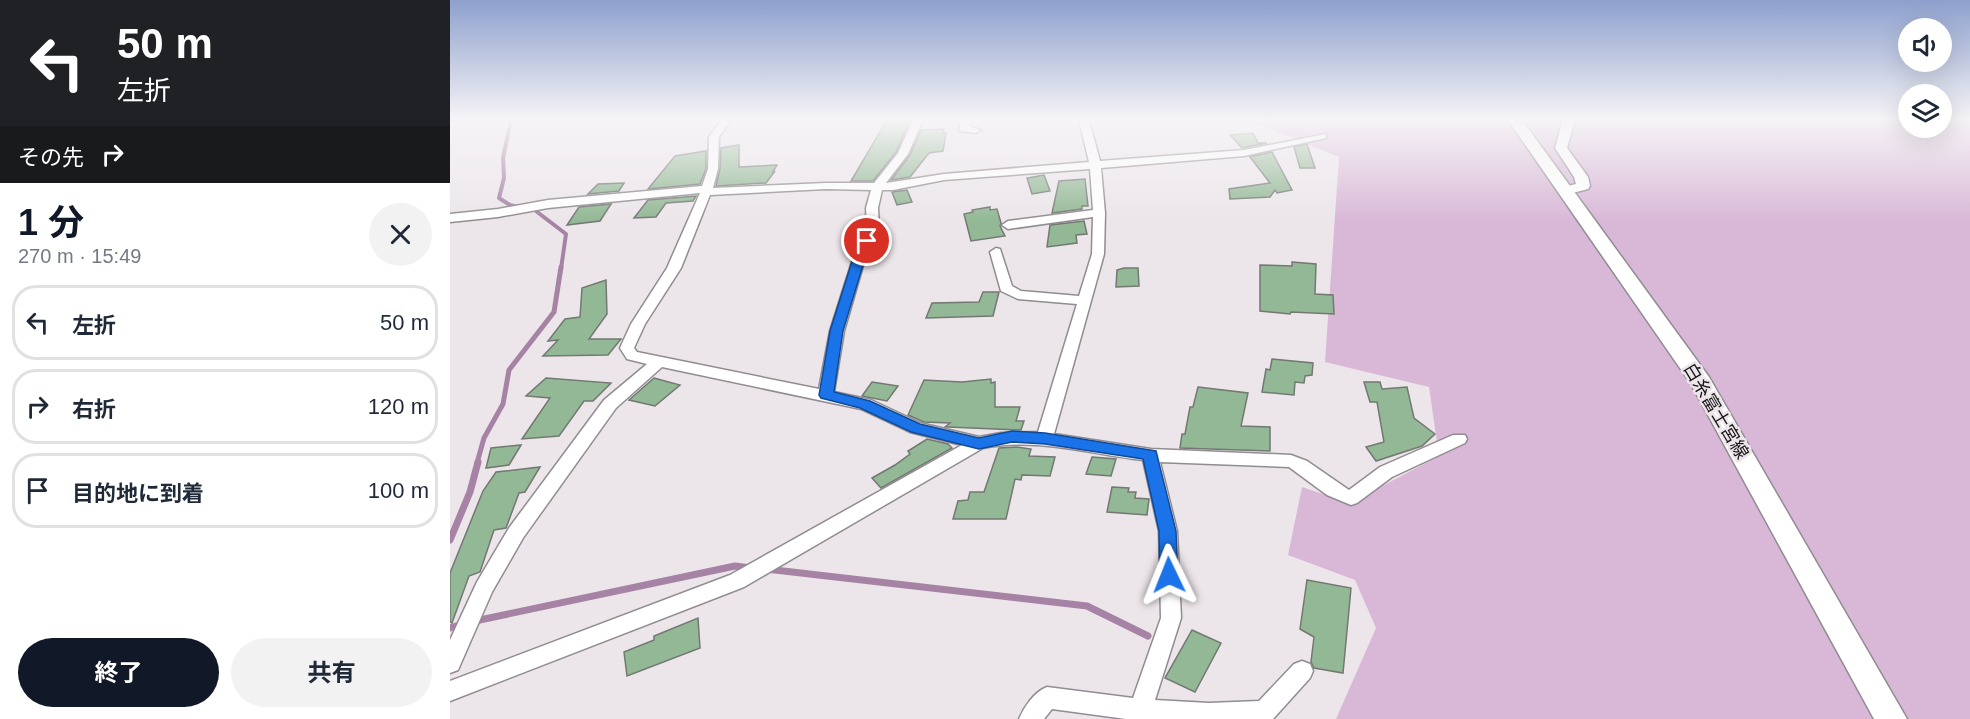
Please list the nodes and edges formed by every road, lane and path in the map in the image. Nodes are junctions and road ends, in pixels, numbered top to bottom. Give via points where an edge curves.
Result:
1 (713, 154) edge
2 (903, 154) edge
3 (1092, 154) edge
4 (1237, 154) edge
5 (1539, 154) edge
6 (1565, 154) edge
7 (1095, 164) junction
8 (878, 186) junction
9 (706, 190) junction
10 (1565, 191) junction
11 (1099, 213) junction
12 (450, 218) edge
13 (1008, 225) dead end
14 (996, 252) dead end
15 (1086, 301) junction
16 (657, 363) junction
17 (826, 395) junction
18 (1045, 438) junction
19 (1459, 439) dead end
20 (979, 443) junction
21 (1150, 455) junction
22 (454, 654) edge
23 (1302, 671) dead end
24 (450, 691) edge
25 (1140, 711) junction
26 (1030, 719) edge
27 (1891, 719) edge

1 - 9 street
2 - 8 street
3 - 7 street
4 - 7 street
5 - 10 main road, 白糸富士宮線
6 - 10 street via 1583,186
7 - 8 street
7 - 11 street
8 - 9 street
8 - 17 street via 872,208 873,230 861,252 837,331
9 - 12 street via 558,203
9 - 16 street via 674,268 627,348 632,356
10 - 27 main road, 白糸富士宮線 via 1701,382
11 - 13 street
11 - 15 street via 1098,254
14 - 15 street via 1006,288 1018,295
15 - 18 street
16 - 17 street
16 - 22 street via 610,404 552,481 484,588
17 - 20 street via 865,404 916,428
18 - 20 street via 1012,436
18 - 21 street
19 - 21 street via 1386,472 1351,498 1336,494 1293,462
20 - 24 street via 737,581
21 - 25 street via 1168,531 1171,618
23 - 25 street via 1264,712 1227,715
25 - 26 street via 1047,698

